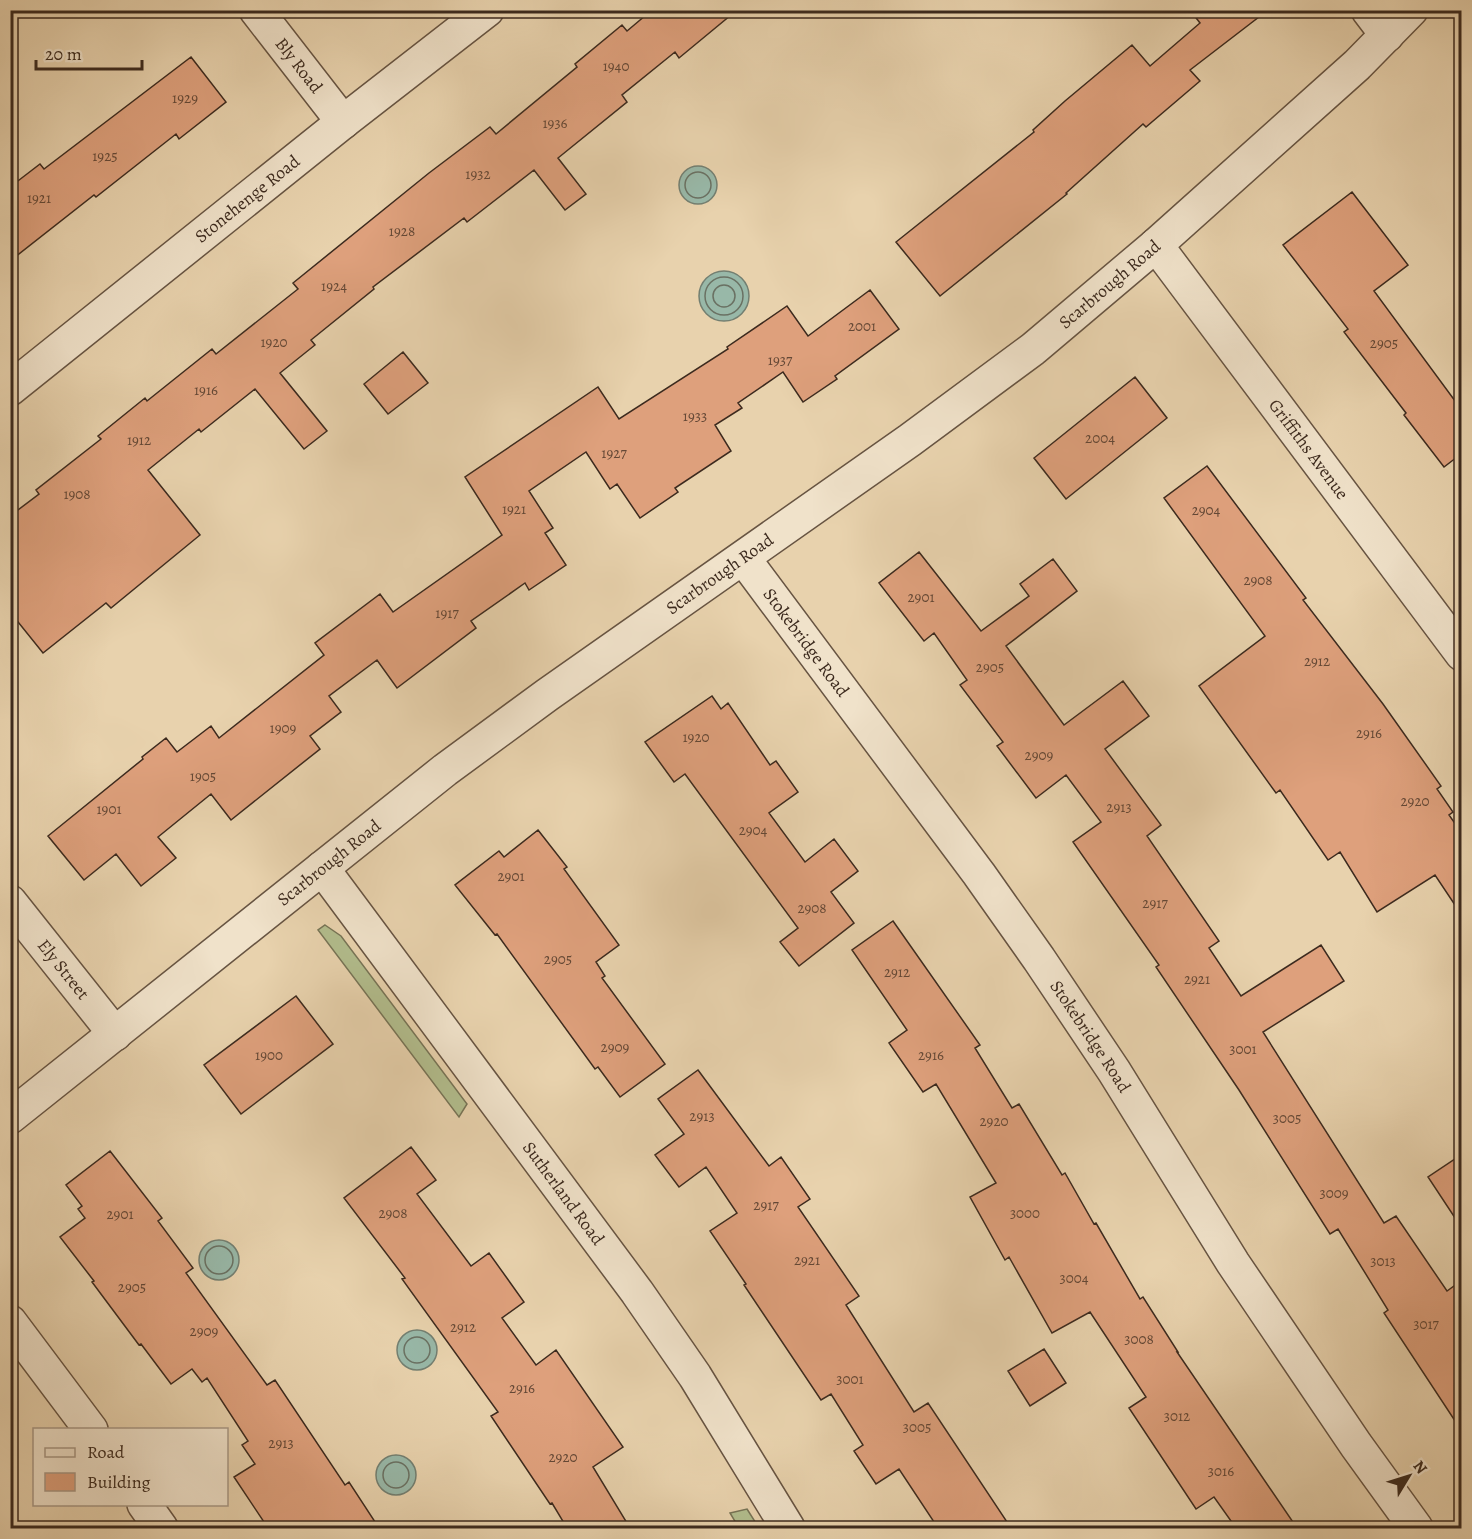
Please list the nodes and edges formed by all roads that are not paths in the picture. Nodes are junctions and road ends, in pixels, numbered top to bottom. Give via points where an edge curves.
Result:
1 (256, 10) edge
2 (487, 10) edge
3 (1411, 10) edge
4 (1378, 23) edge
5 (343, 122) junction
6 (1156, 245) junction
7 (10, 389) edge
8 (744, 559) junction
9 (1461, 654) edge
10 (322, 868) junction
11 (10, 903) edge
12 (115, 1034) junction
13 (10, 1117) edge
14 (10, 1322) edge
15 (90, 1428) edge
16 (145, 1506) edge
17 (161, 1528) edge
18 (788, 1528) edge
19 (1416, 1528) edge

1 - 5 street, Bly Road
2 - 5 street, Stonehenge Road
3 - 4 street, Scarbrough Road
4 - 6 street, Scarbrough Road
5 - 7 street, Stonehenge Road
6 - 8 street, Scarbrough Road via 1033,349
6 - 9 street, Griffiths Avenue
8 - 10 street, Scarbrough Road via 537,702
8 - 19 street, Stokebridge Road via 1039,959 1233,1263
10 - 12 street, Scarbrough Road
10 - 18 street, Sutherland Road via 637,1292 695,1376
11 - 12 street, Ely Street
12 - 13 street, Scarbrough Road
14 - 15 street
16 - 17 street

